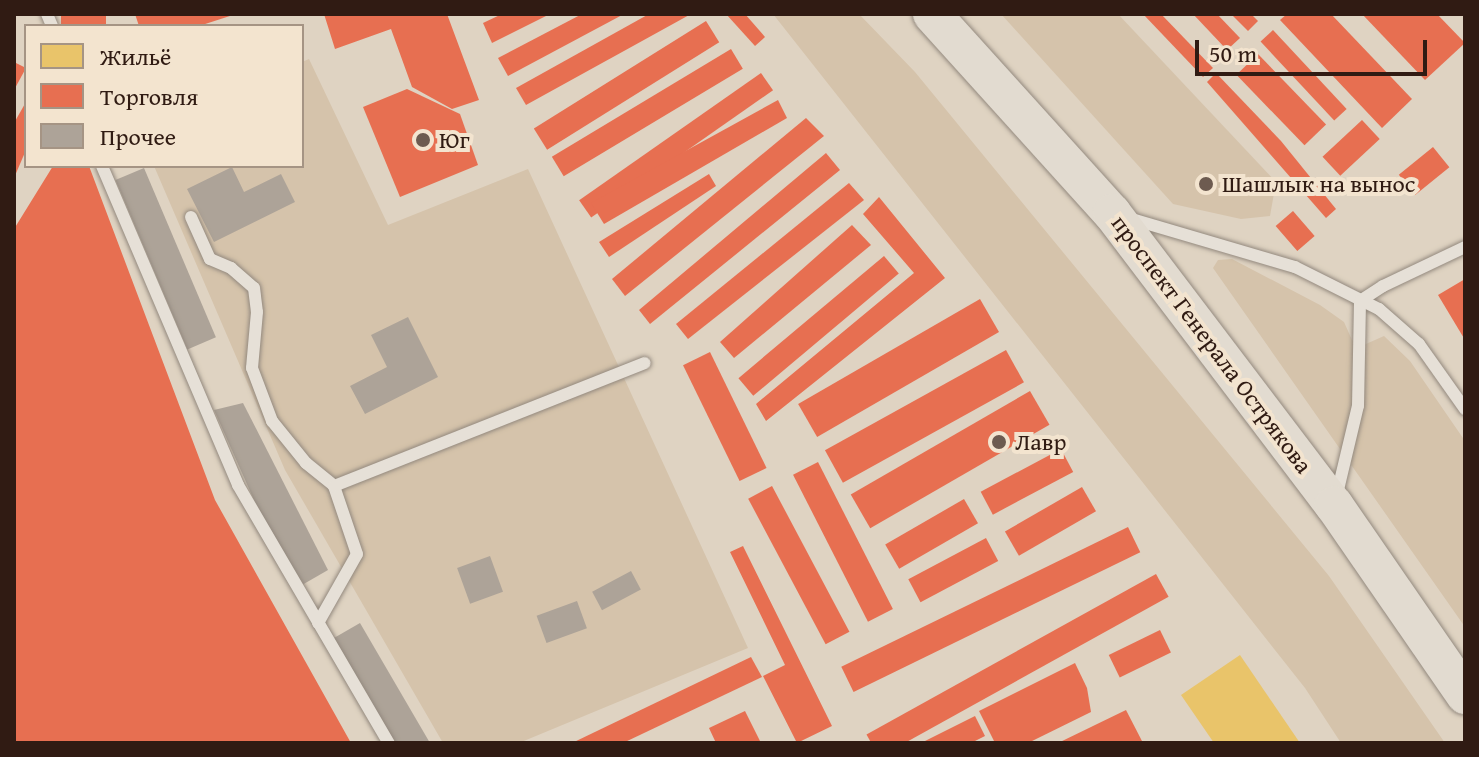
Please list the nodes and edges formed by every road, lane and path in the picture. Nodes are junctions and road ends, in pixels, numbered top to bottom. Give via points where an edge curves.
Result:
1 (932, 14) edge
2 (103, 168) edge
3 (1112, 213) junction
4 (191, 217) dead end
5 (1465, 247) edge
6 (1360, 301) junction
7 (644, 363) dead end
8 (1465, 409) edge
9 (334, 486) junction
10 (1334, 505) junction
11 (318, 623) junction
12 (1465, 695) edge
13 (389, 743) edge

1 - 3 main road, проспект Генерала Острякова
2 - 11 lane via 238,485
3 - 6 lane via 1295,267
3 - 10 main road, проспект Генерала Острякова
4 - 9 lane via 210,259 231,268 254,288 252,368 272,421 306,463
5 - 6 lane
6 - 8 lane via 1379,309 1419,344
6 - 10 lane via 1358,406
7 - 9 lane
9 - 11 lane via 357,554
10 - 12 main road, проспект Генерала Острякова
11 - 13 lane

